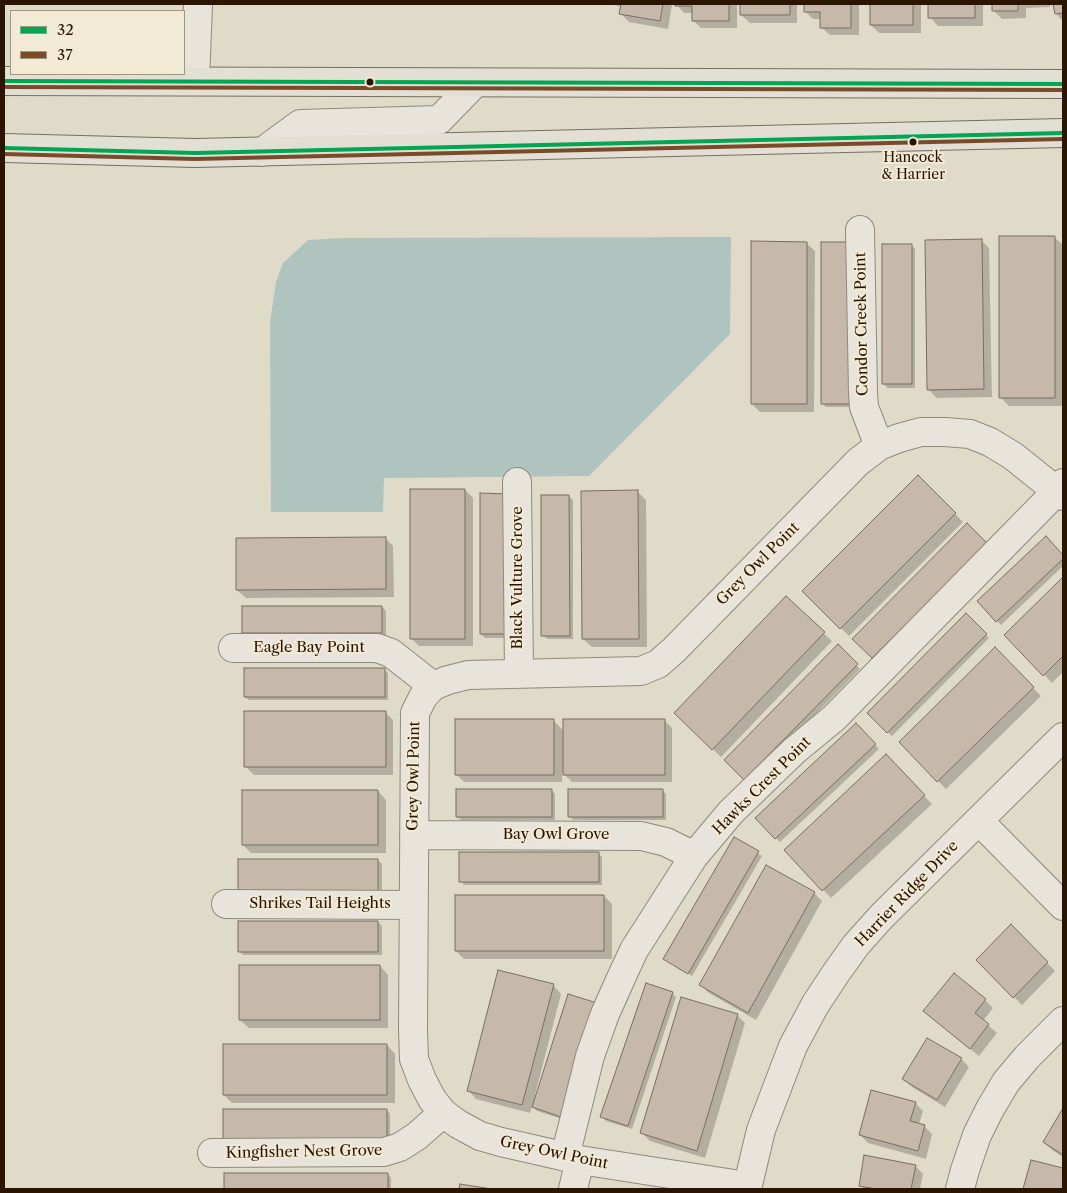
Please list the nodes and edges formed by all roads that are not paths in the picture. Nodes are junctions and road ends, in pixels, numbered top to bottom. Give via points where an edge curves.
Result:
1 (198, 4) edge
2 (4, 81) edge
3 (195, 81) junction
4 (475, 82) junction
5 (1063, 84) edge
6 (1063, 133) edge
7 (4, 148) edge
8 (262, 152) junction
9 (860, 230) dead end
10 (879, 446) junction
11 (517, 482) dead end
12 (1061, 490) edge
13 (233, 648) dead end
14 (519, 674) junction
15 (433, 686) junction
16 (1063, 737) edge
17 (979, 821) junction
18 (414, 835) junction
19 (694, 856) junction
20 (226, 904) dead end
21 (413, 905) junction
22 (1063, 906) edge
23 (1063, 1021) edge
24 (443, 1113) junction
25 (212, 1154) dead end
26 (572, 1158) junction
27 (747, 1187) edge
28 (574, 1189) edge
29 (960, 1189) edge

1 - 3 street
2 - 3 main road
3 - 4 main road
4 - 5 main road
4 - 8 street via 439,120 300,124
6 - 8 main road
7 - 8 main road
9 - 10 street, Condor Creek Point via 862,393
10 - 12 street, Grey Owl Point via 921,432 970,434 1013,456
10 - 14 street, Grey Owl Point via 858,462 658,664 641,671
11 - 14 street, Black Vulture Grove
12 - 19 street, Hawks Crest Point via 834,718 794,751 731,812
13 - 15 street, Eagle Bay Point via 377,648 397,658
14 - 15 street, Grey Owl Point via 468,675
15 - 18 street, Grey Owl Point via 415,713
16 - 17 street, Harrier Ridge Drive
17 - 22 street
17 - 27 street, Harrier Ridge Drive via 882,916 856,945 820,997 793,1046 761,1130
18 - 19 street, Bay Owl Grove via 641,836 666,842
18 - 21 street, Grey Owl Point
19 - 26 street, Hawks Crest Point via 634,950 605,1014 590,1056
20 - 21 street, Shrikes Tail Heights
21 - 24 street, Grey Owl Point via 414,1059 432,1099
23 - 29 street via 1006,1082 977,1135
24 - 25 street, Kingfisher Nest Grove via 418,1136 384,1152
24 - 26 street, Grey Owl Point via 480,1136
26 - 27 street, Grey Owl Point
26 - 28 street, Hawks Crest Point

